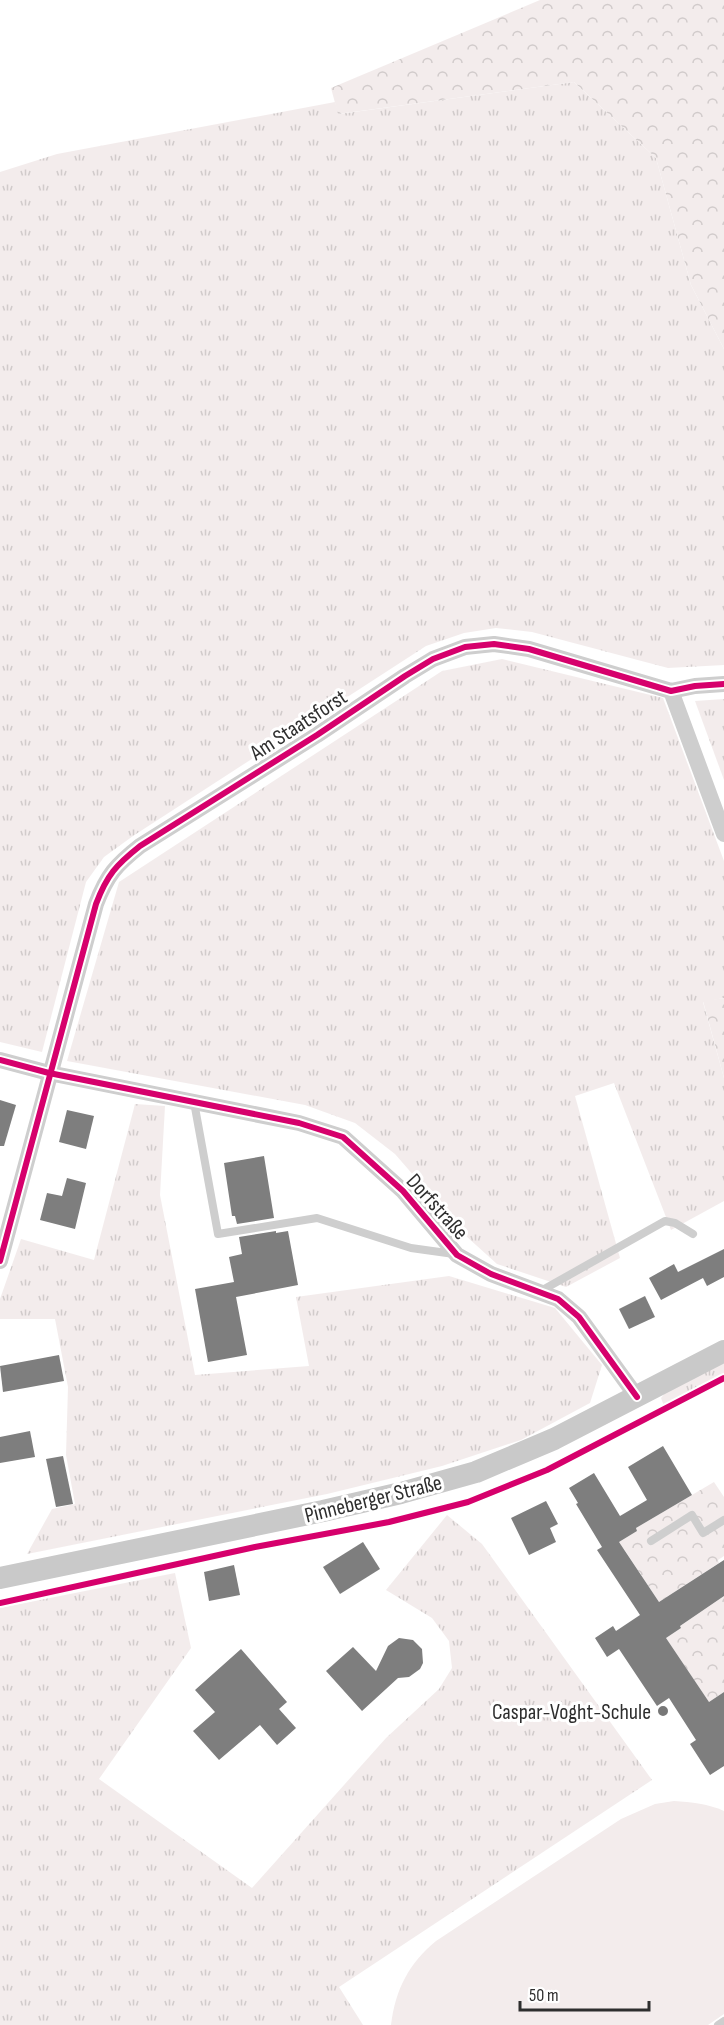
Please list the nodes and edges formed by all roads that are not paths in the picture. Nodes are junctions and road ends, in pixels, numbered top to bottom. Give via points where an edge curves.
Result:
1 (724, 684) edge
2 (671, 691) junction
3 (724, 834) edge
4 (0, 1060) edge
5 (49, 1073) junction
6 (194, 1102) junction
7 (693, 1234) dead end
8 (457, 1255) junction
9 (0, 1261) edge
10 (538, 1292) junction
11 (724, 1351) edge
12 (638, 1397) junction
13 (724, 1520) edge
14 (651, 1541) dead end
15 (0, 1578) edge
16 (724, 2021) edge
17 (718, 2025) edge

1 - 2 street, Am Staatsforst
2 - 3 street
2 - 5 street, Am Staatsforst via 529,649 494,644 465,647 433,659 405,676 120,862 105,881 96,904
4 - 5 street, Dorfstraße
5 - 6 street, Dorfstraße
5 - 9 street, Am Staatsforst
6 - 8 street, Dorfstraße via 299,1123 344,1137 403,1191
6 - 8 lane via 218,1234 317,1218 411,1248
7 - 10 lane via 664,1221
8 - 10 street, Dorfstraße via 491,1274
10 - 12 street, Dorfstraße via 558,1299 579,1317
11 - 12 main road, Pinneberger Straße
12 - 15 main road, Pinneberger Straße via 476,1472 323,1511
13 - 14 lane via 703,1533 692,1515
16 - 17 lane

